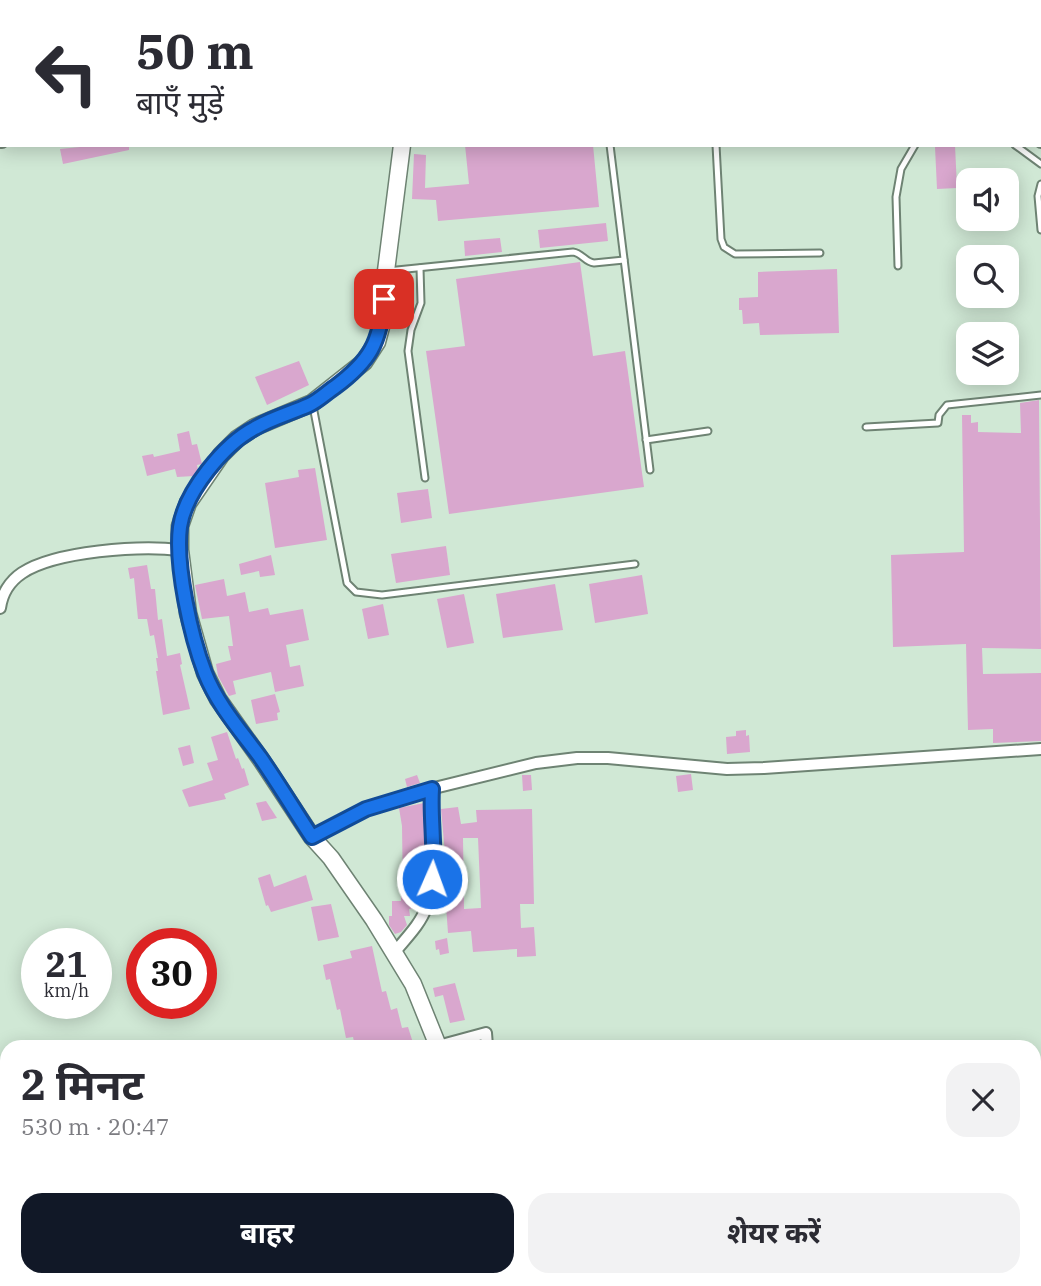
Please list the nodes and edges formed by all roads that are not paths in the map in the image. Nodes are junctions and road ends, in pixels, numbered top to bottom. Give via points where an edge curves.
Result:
1 (402, 147) edge
2 (610, 147) edge
3 (716, 147) edge
4 (914, 147) edge
5 (1018, 147) edge
6 (1041, 164) edge
7 (1041, 184) edge
8 (1041, 230) edge
9 (820, 253) dead end
10 (624, 260) junction
11 (898, 266) dead end
12 (420, 268) junction
13 (386, 271) junction
14 (1041, 395) edge
15 (312, 403) junction
16 (866, 427) dead end
17 (708, 431) dead end
18 (646, 440) junction
19 (650, 470) dead end
20 (425, 478) dead end
21 (180, 550) junction
22 (635, 564) dead end
23 (0, 608) edge
24 (1041, 749) edge
25 (432, 789) junction
26 (312, 837) junction
27 (394, 953) junction
28 (436, 1040) edge
29 (460, 1040) edge
30 (487, 1040) edge

1 - 13 street
2 - 10 lane
3 - 9 lane via 724,247 735,254
4 - 11 lane via 901,169 897,197
5 - 6 lane
7 - 8 lane
10 - 12 lane via 590,263 573,252
10 - 18 lane
12 - 13 lane
12 - 20 lane via 421,303 408,351
13 - 15 street via 377,342 364,362
14 - 16 lane via 947,405 938,423
15 - 21 street via 255,427 221,455 187,503 180,526
15 - 22 lane via 347,583 356,592 382,595
17 - 18 lane
18 - 19 lane
21 - 23 street via 138,547 47,562 10,582
21 - 26 street via 188,613 205,673
24 - 25 street via 727,769 577,758 500,770
25 - 26 street via 366,809
25 - 27 street via 430,894 425,910
26 - 27 street
27 - 28 street via 413,984
29 - 30 street via 486,1033

